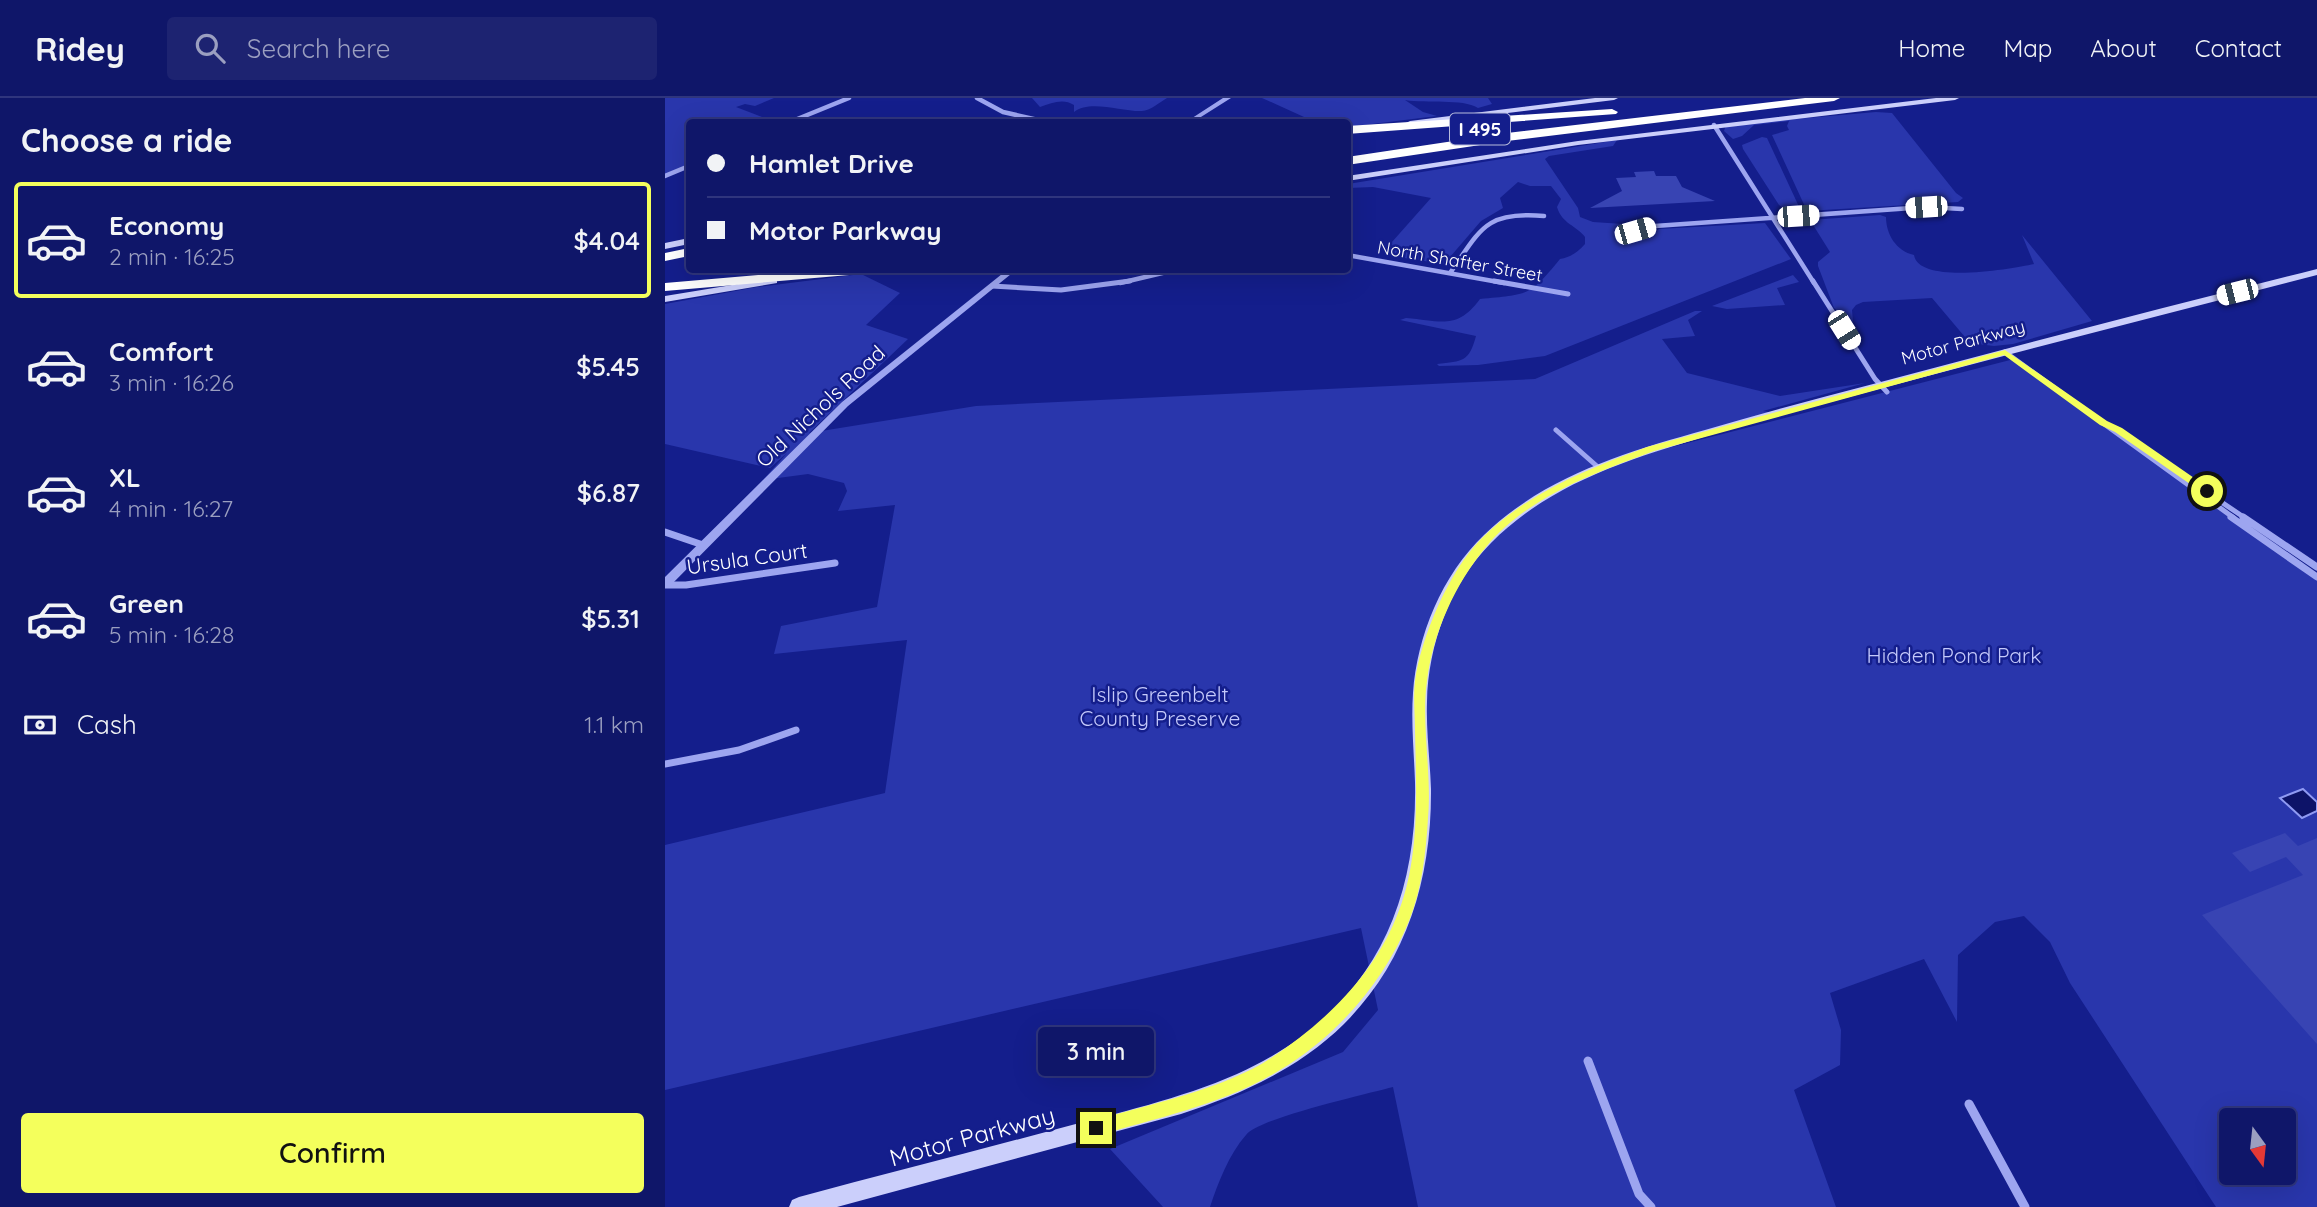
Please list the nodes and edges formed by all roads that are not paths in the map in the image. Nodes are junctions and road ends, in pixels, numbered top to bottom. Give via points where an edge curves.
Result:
1 (849, 98) edge
2 (977, 98) edge
3 (1228, 98) edge
4 (1614, 98) edge
5 (1732, 98) edge
6 (1835, 98) edge
7 (1955, 98) edge
8 (1612, 112) junction
9 (801, 119) edge
10 (1034, 119) edge
11 (1194, 119) edge
12 (1714, 125) junction
13 (1351, 130) edge
14 (1351, 130) edge
15 (1507, 137) junction
16 (1351, 147) edge
17 (1351, 160) edge
18 (686, 167) edge
19 (665, 176) edge
20 (1351, 177) edge
21 (1351, 177) edge
22 (1962, 209) dead end
23 (1544, 216) dead end
24 (1772, 218) junction
25 (1635, 231) dead end
26 (686, 242) edge
27 (665, 246) edge
28 (686, 253) edge
29 (1351, 256) edge
30 (665, 257) edge
31 (686, 260) edge
32 (665, 264) edge
33 (2317, 272) edge
34 (699, 273) edge
35 (827, 273) edge
36 (838, 273) edge
37 (1007, 273) edge
38 (1162, 273) edge
39 (1450, 273) junction
40 (665, 279) edge
41 (2317, 280) edge
42 (992, 286) junction
43 (665, 287) edge
44 (1568, 294) dead end
45 (665, 299) edge
46 (2010, 356) junction
47 (1884, 389) junction
48 (2103, 423) junction
49 (1556, 430) dead end
50 (1599, 468) junction
51 (665, 532) edge
52 (703, 545) junction
53 (835, 563) dead end
54 (2317, 567) edge
55 (2317, 577) edge
56 (665, 585) edge
57 (796, 730) dead end
58 (665, 764) edge
59 (1588, 1060) dead end
60 (1969, 1104) dead end
61 (799, 1207) edge
62 (1651, 1207) edge
63 (2025, 1207) edge

1 - 9 street
2 - 10 street via 1003,112
3 - 11 street
4 - 13 main road
5 - 8 highway, I 495
6 - 15 highway, I 495
7 - 12 main road
8 - 14 highway
8 - 16 highway, I 495
12 - 21 main road
12 - 24 street
15 - 17 highway, I 495
15 - 20 highway
18 - 19 street
22 - 24 street via 1940,206
23 - 39 street via 1511,213 1494,218
24 - 25 street
24 - 47 street
26 - 27 main road
28 - 30 highway
29 - 39 street, North Shafter Street
31 - 32 highway
33 - 46 main road, Motor Parkway
34 - 40 highway
35 - 43 highway
36 - 45 main road
37 - 42 street, Old Nichols Road
38 - 42 street via 1077,287
39 - 44 street, North Shafter Street
41 - 46 main road, Motor Parkway
42 - 52 street, Old Nichols Road via 857,393
46 - 47 main road, Motor Parkway
46 - 48 street
47 - 50 main road, Motor Parkway via 1737,424
48 - 54 street
48 - 55 street
49 - 50 street
50 - 61 main road, Motor Parkway via 1546,494 1497,530 1472,557 1445,599 1421,681 1422,816 1411,892 1384,958 1327,1026 1274,1065 1198,1098
51 - 52 street
52 - 56 street, Old Nichols Road
53 - 56 street, Ursula Court
57 - 58 street via 750,747
59 - 62 street via 1639,1194
60 - 63 street

